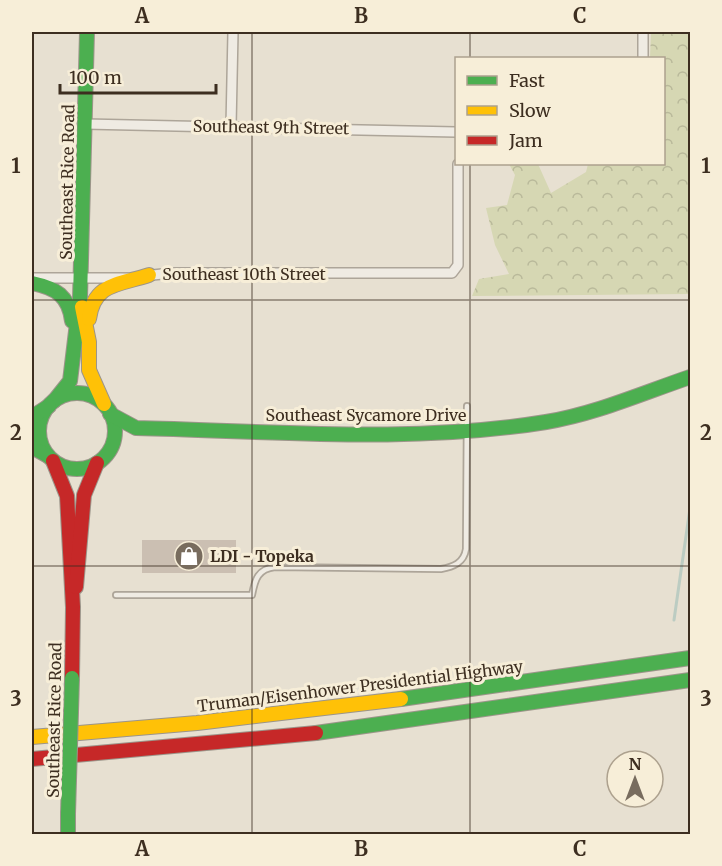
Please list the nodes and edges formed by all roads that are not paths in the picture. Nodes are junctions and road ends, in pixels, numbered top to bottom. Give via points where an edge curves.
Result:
1 (87, 32) edge
2 (233, 32) edge
3 (643, 32) edge
4 (643, 57) edge
5 (85, 124) junction
6 (231, 126) junction
7 (455, 132) edge
8 (458, 165) edge
9 (66, 213) dead end
10 (82, 214) junction
11 (149, 275) junction
12 (32, 278) edge
13 (81, 278) junction
14 (32, 283) edge
15 (80, 298) junction
16 (73, 342) junction
17 (89, 342) junction
18 (690, 377) edge
19 (51, 403) junction
20 (467, 406) dead end
21 (107, 410) junction
22 (32, 417) edge
23 (466, 432) junction
24 (32, 447) edge
25 (50, 458) junction
26 (97, 464) junction
27 (116, 595) dead end
28 (73, 607) junction
29 (690, 658) edge
30 (690, 680) edge
31 (690, 687) edge
32 (628, 689) junction
33 (32, 730) edge
34 (117, 731) junction
35 (32, 737) edge
36 (122, 752) junction
37 (32, 759) edge
38 (32, 766) edge
39 (68, 834) edge

1 - 5 main road, Southeast Rice Road
2 - 6 street
3 - 4 street
5 - 6 street, Southeast 9th Street
5 - 10 main road, Southeast Rice Road
6 - 7 street, Southeast 9th Street
8 - 11 street, Southeast 10th Street via 456,270 449,274
9 - 10 lane
10 - 13 main road, Southeast Rice Road
11 - 13 street, Southeast 10th Street
11 - 17 main road via 105,288 94,296 89,306
12 - 13 street, Southeast 10th Street
13 - 15 main road, Southeast Rice Road
14 - 16 main road via 58,289 67,298 72,310
15 - 16 main road, Southeast Rice Road
15 - 17 main road, Southeast Rice Road
16 - 19 main road, Southeast Rice Road via 70,381
17 - 21 main road, Southeast Rice Road via 89,370
18 - 23 main road, Southeast Sycamore Drive via 585,413 548,422
19 - 21 main road via 66,395 80,394 93,398
19 - 22 main road
19 - 25 main road via 39,431
20 - 23 lane
21 - 23 main road, Southeast Sycamore Drive via 136,428
21 - 26 main road via 114,437
23 - 27 lane via 466,549 455,565 275,567 257,576 252,595
24 - 25 main road
25 - 26 main road via 71,469
25 - 28 main road, Southeast Rice Road via 67,496
26 - 28 main road, Southeast Rice Road via 84,495
28 - 39 main road, Southeast Rice Road, bridge
29 - 34 main road, Truman/Eisenhower Presidential Highway via 388,702
30 - 32 main road
31 - 32 main road
32 - 36 main road via 361,728
33 - 34 main road
34 - 35 main road, Truman/Eisenhower Presidential Highway
36 - 37 main road
36 - 38 main road

